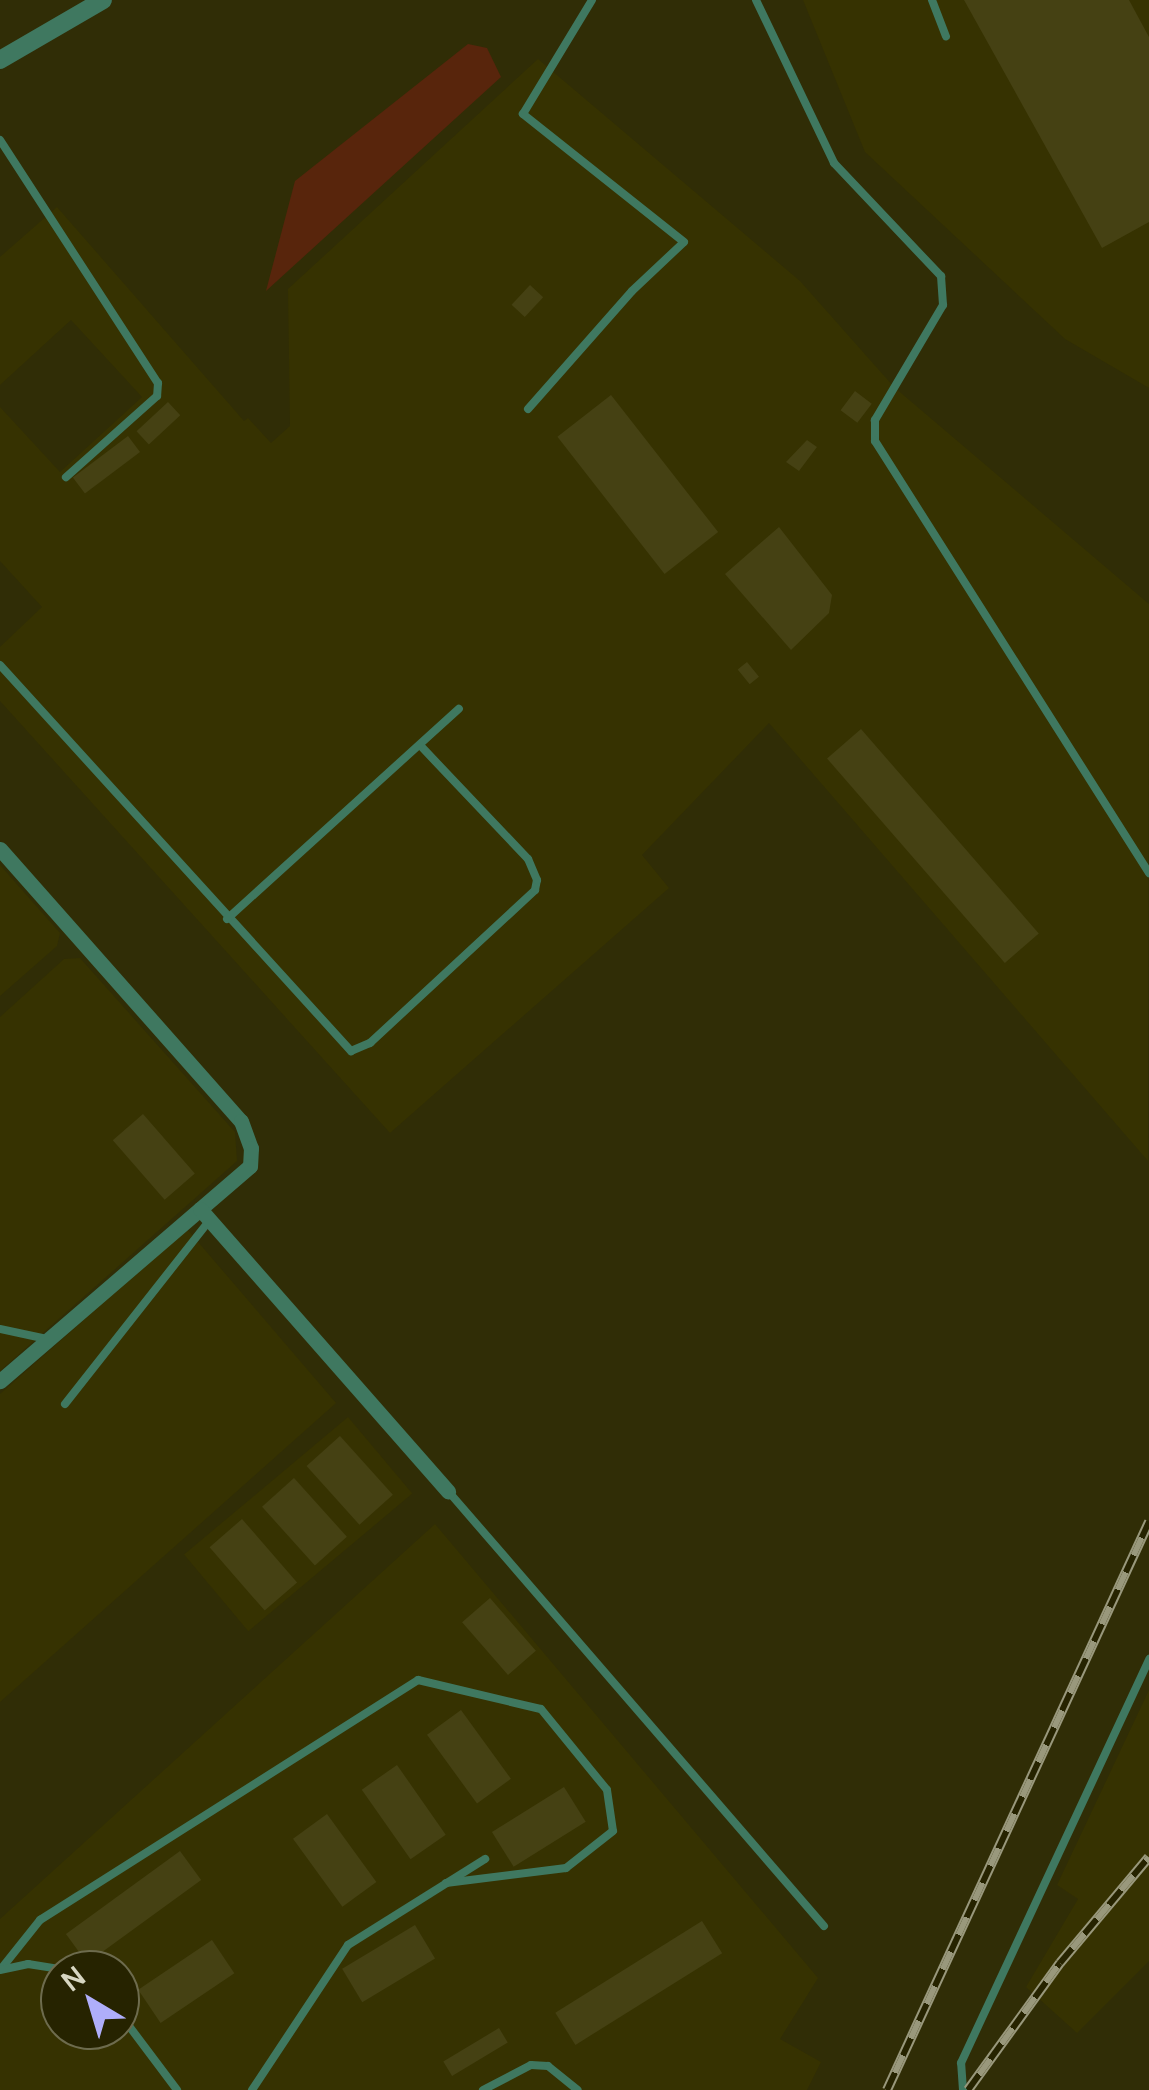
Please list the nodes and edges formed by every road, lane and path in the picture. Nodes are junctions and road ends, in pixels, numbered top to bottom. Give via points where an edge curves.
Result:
1 (104, 0) edge
2 (592, 0) edge
3 (756, 0) edge
4 (932, 0) edge
5 (946, 36) dead end
6 (0, 60) edge
7 (0, 140) edge
8 (528, 410) dead end
9 (66, 477) dead end
10 (0, 666) edge
11 (459, 709) dead end
12 (420, 745) junction
13 (0, 849) edge
14 (1149, 874) edge
15 (227, 919) junction
16 (205, 1215) junction
17 (0, 1329) edge
18 (47, 1339) junction
19 (0, 1381) edge
20 (65, 1404) dead end
21 (448, 1491) joint
22 (1149, 1659) edge
23 (485, 1859) dead end
24 (446, 1883) junction
25 (824, 1926) dead end
26 (40, 1966) edge
27 (1, 1970) edge
28 (140, 2041) edge
29 (177, 2090) edge
30 (252, 2090) edge
31 (484, 2090) edge
32 (578, 2090) edge
33 (964, 2090) edge

1 - 6 street
2 - 8 lane via 523,114 684,242 632,290
3 - 14 lane via 834,163 941,276 943,306 875,420 874,442
4 - 5 lane
7 - 9 lane via 158,384 156,396
10 - 15 lane
11 - 12 lane
12 - 15 lane
12 - 15 lane via 528,860 537,880 534,890 370,1043 351,1052 343,1048
13 - 16 street via 249,1134 250,1166
16 - 18 street
16 - 20 lane
16 - 21 street
17 - 18 lane
18 - 19 street
21 - 25 lane
22 - 33 lane via 961,2062
23 - 24 lane
24 - 27 lane via 566,1868 613,1830 606,1790 541,1709 418,1680 40,1920
24 - 30 lane via 348,1944
26 - 27 lane
28 - 29 lane
31 - 32 lane via 531,2065 548,2066

